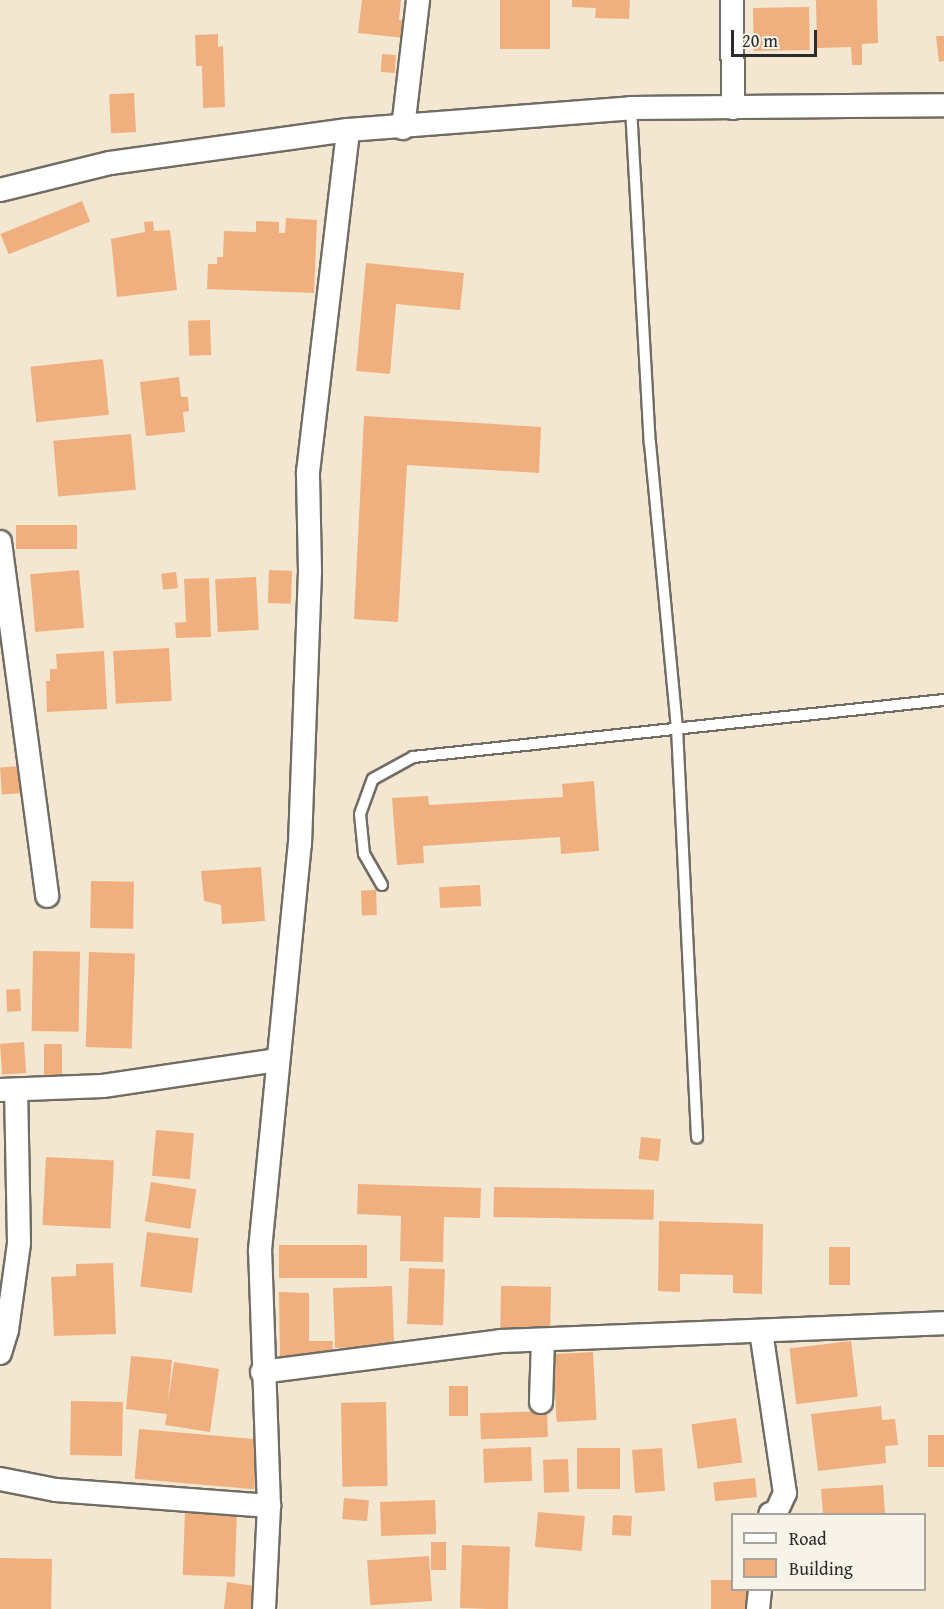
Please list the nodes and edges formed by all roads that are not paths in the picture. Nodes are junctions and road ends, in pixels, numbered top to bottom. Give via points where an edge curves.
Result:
1 (418, 0) edge
2 (732, 0) edge
3 (944, 105) edge
4 (631, 108) junction
5 (733, 108) junction
6 (403, 128) junction
7 (348, 130) junction
8 (0, 190) edge
9 (0, 542) edge
10 (944, 700) edge
11 (677, 728) junction
12 (382, 885) dead end
13 (47, 896) dead end
14 (278, 1060) junction
15 (8, 1090) edge
16 (697, 1138) dead end
17 (944, 1323) edge
18 (761, 1331) junction
19 (543, 1341) junction
20 (0, 1353) edge
21 (262, 1372) junction
22 (541, 1402) dead end
23 (0, 1479) edge
24 (269, 1506) junction
25 (774, 1513) edge
26 (760, 1591) edge
27 (264, 1609) edge
28 (758, 1609) edge

1 - 6 street
2 - 5 street
3 - 5 street
4 - 5 street
4 - 6 street
4 - 11 lane via 650,443
6 - 7 street
7 - 8 street via 110,163
7 - 14 street via 308,472 310,571 300,844
9 - 13 street
10 - 11 lane
11 - 12 lane via 412,757 373,779 360,814 364,854
11 - 16 lane
14 - 15 street via 103,1086
14 - 21 street via 260,1250
15 - 20 street via 19,1243
17 - 18 street
18 - 19 street
18 - 25 street via 784,1493
19 - 21 street via 501,1341
19 - 22 street
21 - 24 street
23 - 24 street via 56,1490
24 - 27 street
26 - 28 street

